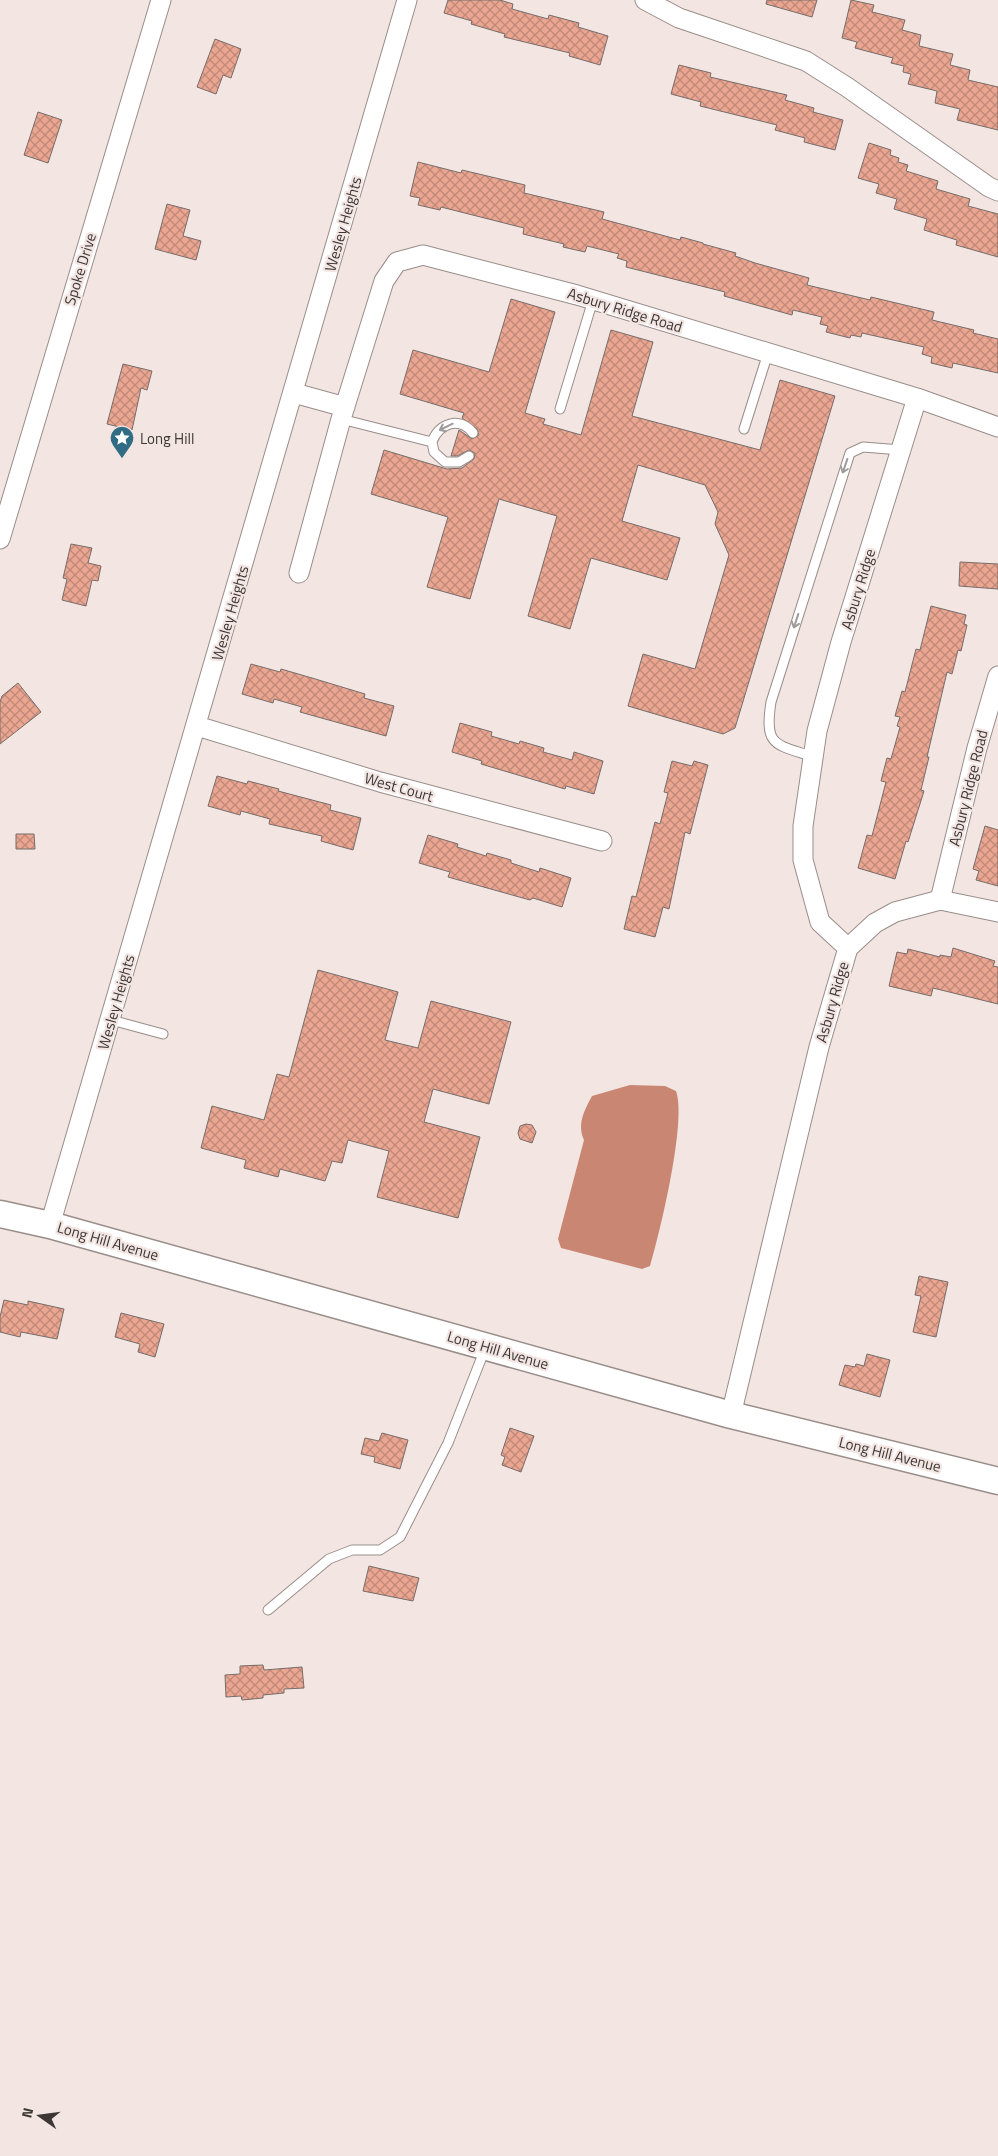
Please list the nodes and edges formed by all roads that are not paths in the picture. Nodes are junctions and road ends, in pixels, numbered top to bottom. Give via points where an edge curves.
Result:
1 (161, 0) edge
2 (407, 0) edge
3 (645, 0) edge
4 (998, 191) edge
5 (594, 300) junction
6 (768, 353) junction
7 (294, 393) junction
8 (917, 398) junction
9 (560, 408) dead end
10 (343, 413) junction
11 (998, 427) edge
12 (744, 429) dead end
13 (473, 433) dead end
14 (432, 442) junction
15 (901, 450) junction
16 (469, 456) dead end
17 (0, 539) edge
18 (299, 573) dead end
19 (998, 676) edge
20 (197, 726) junction
21 (814, 757) junction
22 (602, 841) dead end
23 (940, 900) junction
24 (998, 912) edge
25 (848, 948) junction
26 (111, 1020) junction
27 (163, 1034) dead end
28 (0, 1214) edge
29 (50, 1225) junction
30 (486, 1346) junction
31 (731, 1415) junction
32 (998, 1481) edge
33 (268, 1610) dead end

1 - 17 street, Spoke Drive
2 - 7 street, Wesley Heights
3 - 4 street via 679,18 806,60 989,188
5 - 6 street, Asbury Ridge Road
5 - 9 lane
5 - 10 street, Asbury Ridge Road via 423,256 396,262 384,281
6 - 8 street, Asbury Ridge Road
6 - 12 lane
7 - 10 street
7 - 20 street, Wesley Heights
8 - 11 street, Asbury Ridge Road
8 - 15 street, Asbury Ridge
10 - 14 lane
10 - 18 street, Asbury Ridge Road
13 -> 14 lane via 463,425 452,424 441,428
14 - 16 lane via 434,452 444,462 459,462
15 - 21 street, Asbury Ridge via 841,642 817,731
15 -> 21 lane via 863,447 850,453 771,702 768,724 773,740
19 - 23 street, Asbury Ridge Road
20 - 22 street, West Court via 380,782
20 - 26 street, Wesley Heights
21 - 25 street, Asbury Ridge via 803,826 803,860 820,922
23 - 24 street
23 - 25 street via 895,912 875,923
25 - 31 street, Asbury Ridge via 819,1047
26 - 27 lane
26 - 29 street, Wesley Heights
28 - 29 street, Long Hill Avenue
29 - 30 street, Long Hill Avenue
30 - 31 street, Long Hill Avenue
30 - 33 lane via 448,1443 400,1537 380,1550 352,1550 330,1559
31 - 32 street, Long Hill Avenue

